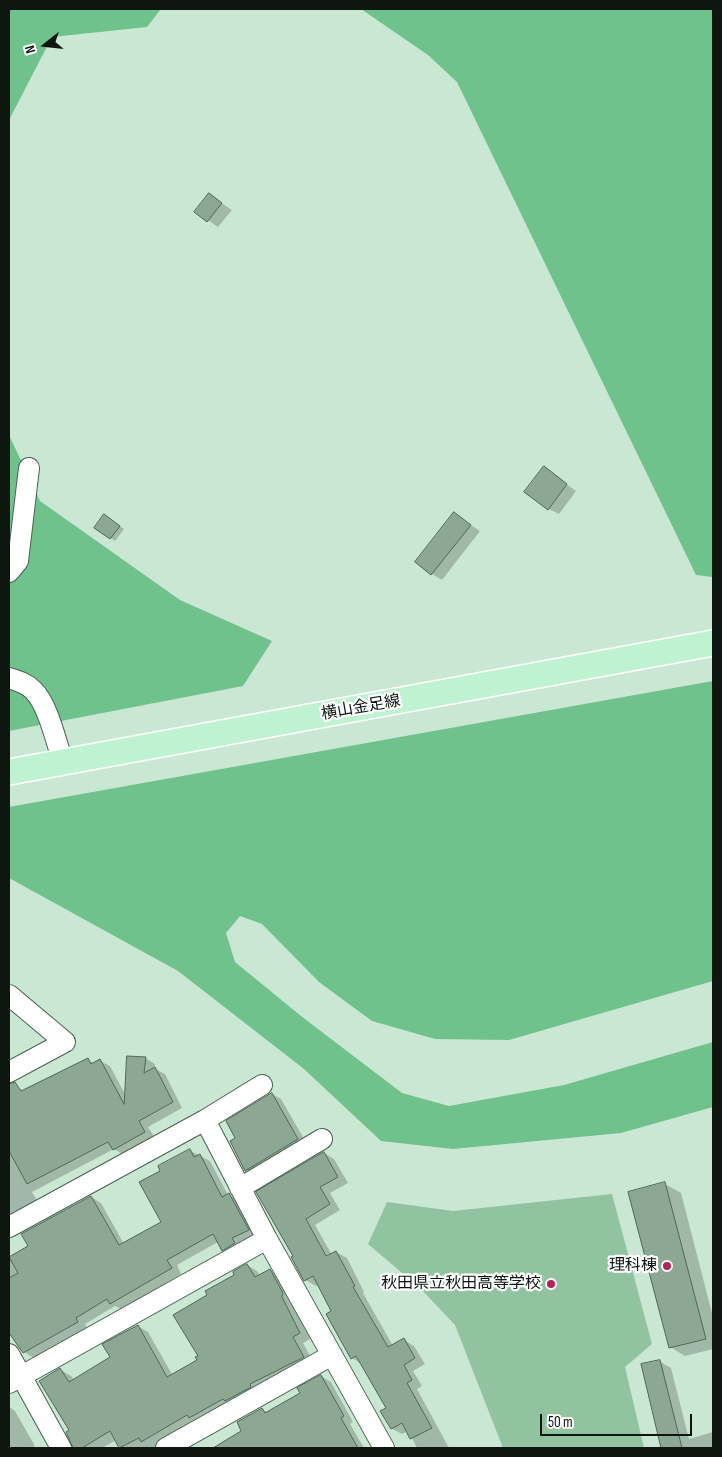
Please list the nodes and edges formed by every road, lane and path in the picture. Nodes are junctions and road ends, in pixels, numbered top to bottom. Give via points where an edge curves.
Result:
1 (29, 468) dead end
2 (9, 572) edge
3 (713, 643) edge
4 (9, 678) edge
5 (63, 762) junction
6 (9, 772) edge
7 (9, 995) edge
8 (9, 1072) edge
9 (262, 1085) dead end
10 (205, 1120) junction
11 (322, 1138) dead end
12 (240, 1188) junction
13 (9, 1227) edge
14 (267, 1239) junction
15 (9, 1354) edge
16 (332, 1355) junction
17 (15, 1379) edge
18 (61, 1448) edge
19 (166, 1448) edge
20 (384, 1448) edge

1 - 2 street via 18,561
3 - 5 main road, 横山金足線
4 - 5 street via 24,683 43,704
5 - 6 main road, 横山金足線
7 - 8 street via 65,1042
9 - 10 street
10 - 12 street
10 - 13 street
11 - 12 street
12 - 14 street
14 - 16 street
14 - 17 street
15 - 17 street
16 - 19 street
16 - 20 street
17 - 18 street

